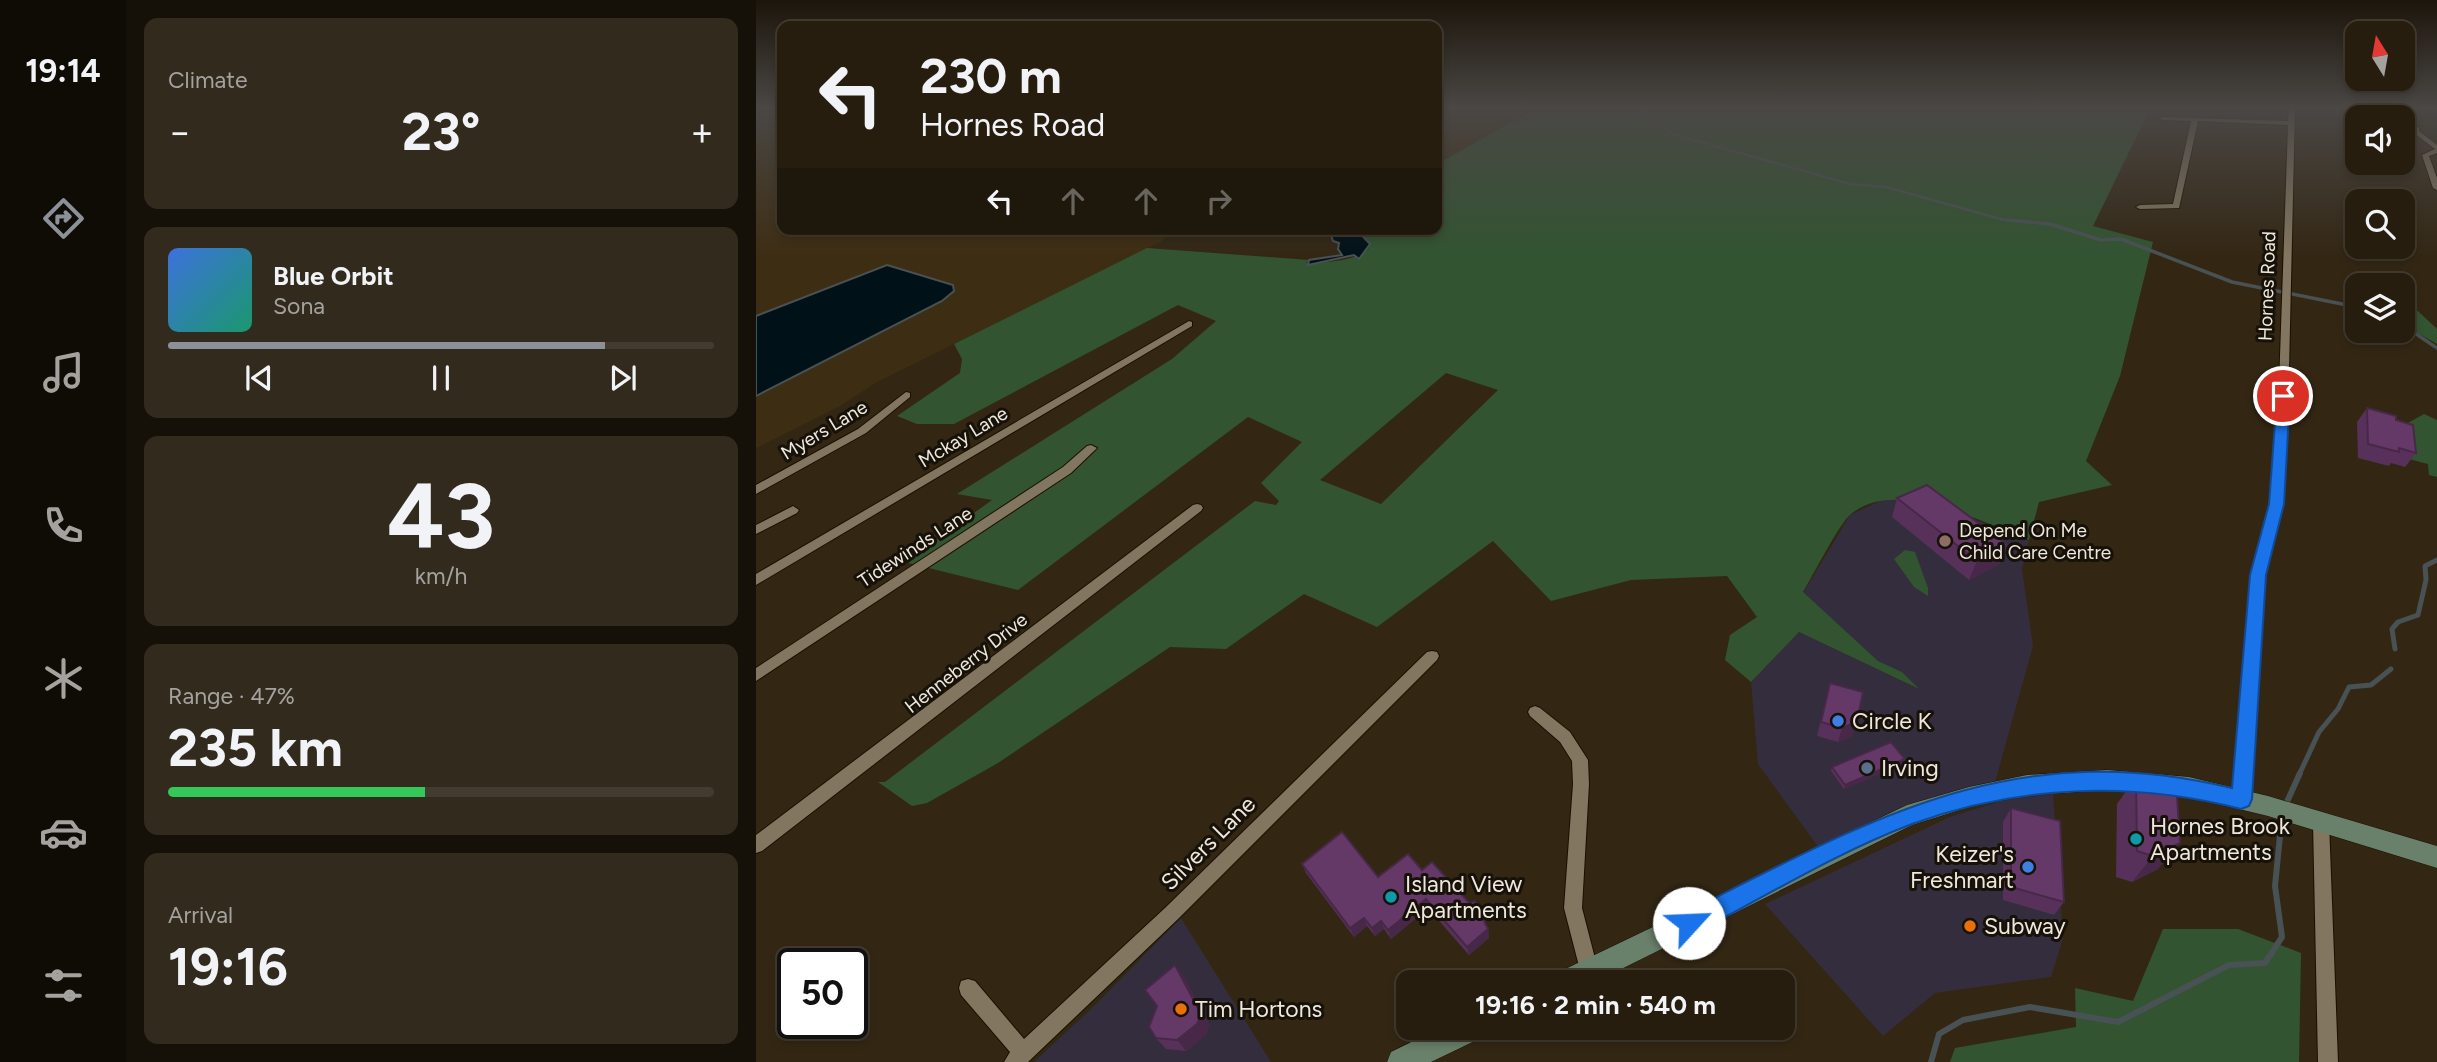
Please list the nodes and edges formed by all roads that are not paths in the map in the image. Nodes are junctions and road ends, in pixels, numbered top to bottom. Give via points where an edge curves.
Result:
1 (2189, 157) edge
2 (2290, 157) edge
3 (2426, 157) edge
4 (2437, 188) edge
5 (2140, 207) dead end
6 (2286, 291) joint
7 (1189, 324) dead end
8 (906, 395) dead end
9 (1091, 448) dead end
10 (756, 490) edge
11 (1197, 508) dead end
12 (793, 510) dead end
13 (756, 530) edge
14 (756, 580) edge
15 (1432, 656) dead end
16 (756, 675) edge
17 (1535, 712) dead end
18 (2241, 799) junction
19 (2311, 819) junction
20 (756, 845) edge
21 (2437, 857) edge
22 (1589, 970) joint
23 (968, 988) dead end
24 (1446, 1040) edge
25 (1019, 1057) edge
26 (1401, 1062) edge
27 (2328, 1062) edge

1 - 5 street via 2176,206
2 - 6 street, Hornes Road
3 - 4 street
6 - 18 street, Hornes Road via 2277,504 2258,575
7 - 14 street, Mckay Lane
8 - 10 street, Myers Lane via 862,431
9 - 16 street, Tidewinds Lane via 1067,470
11 - 20 street, Henneberry Drive
12 - 13 street
15 - 25 street, Silvers Lane
17 - 22 street via 1565,737 1580,760 1573,908
18 - 19 main road
18 - 22 main road via 2189,787 2106,780 2027,785 1969,797 1907,816 1852,840 1740,900
19 - 21 main road
19 - 27 street
23 - 25 street
24 - 26 main road

